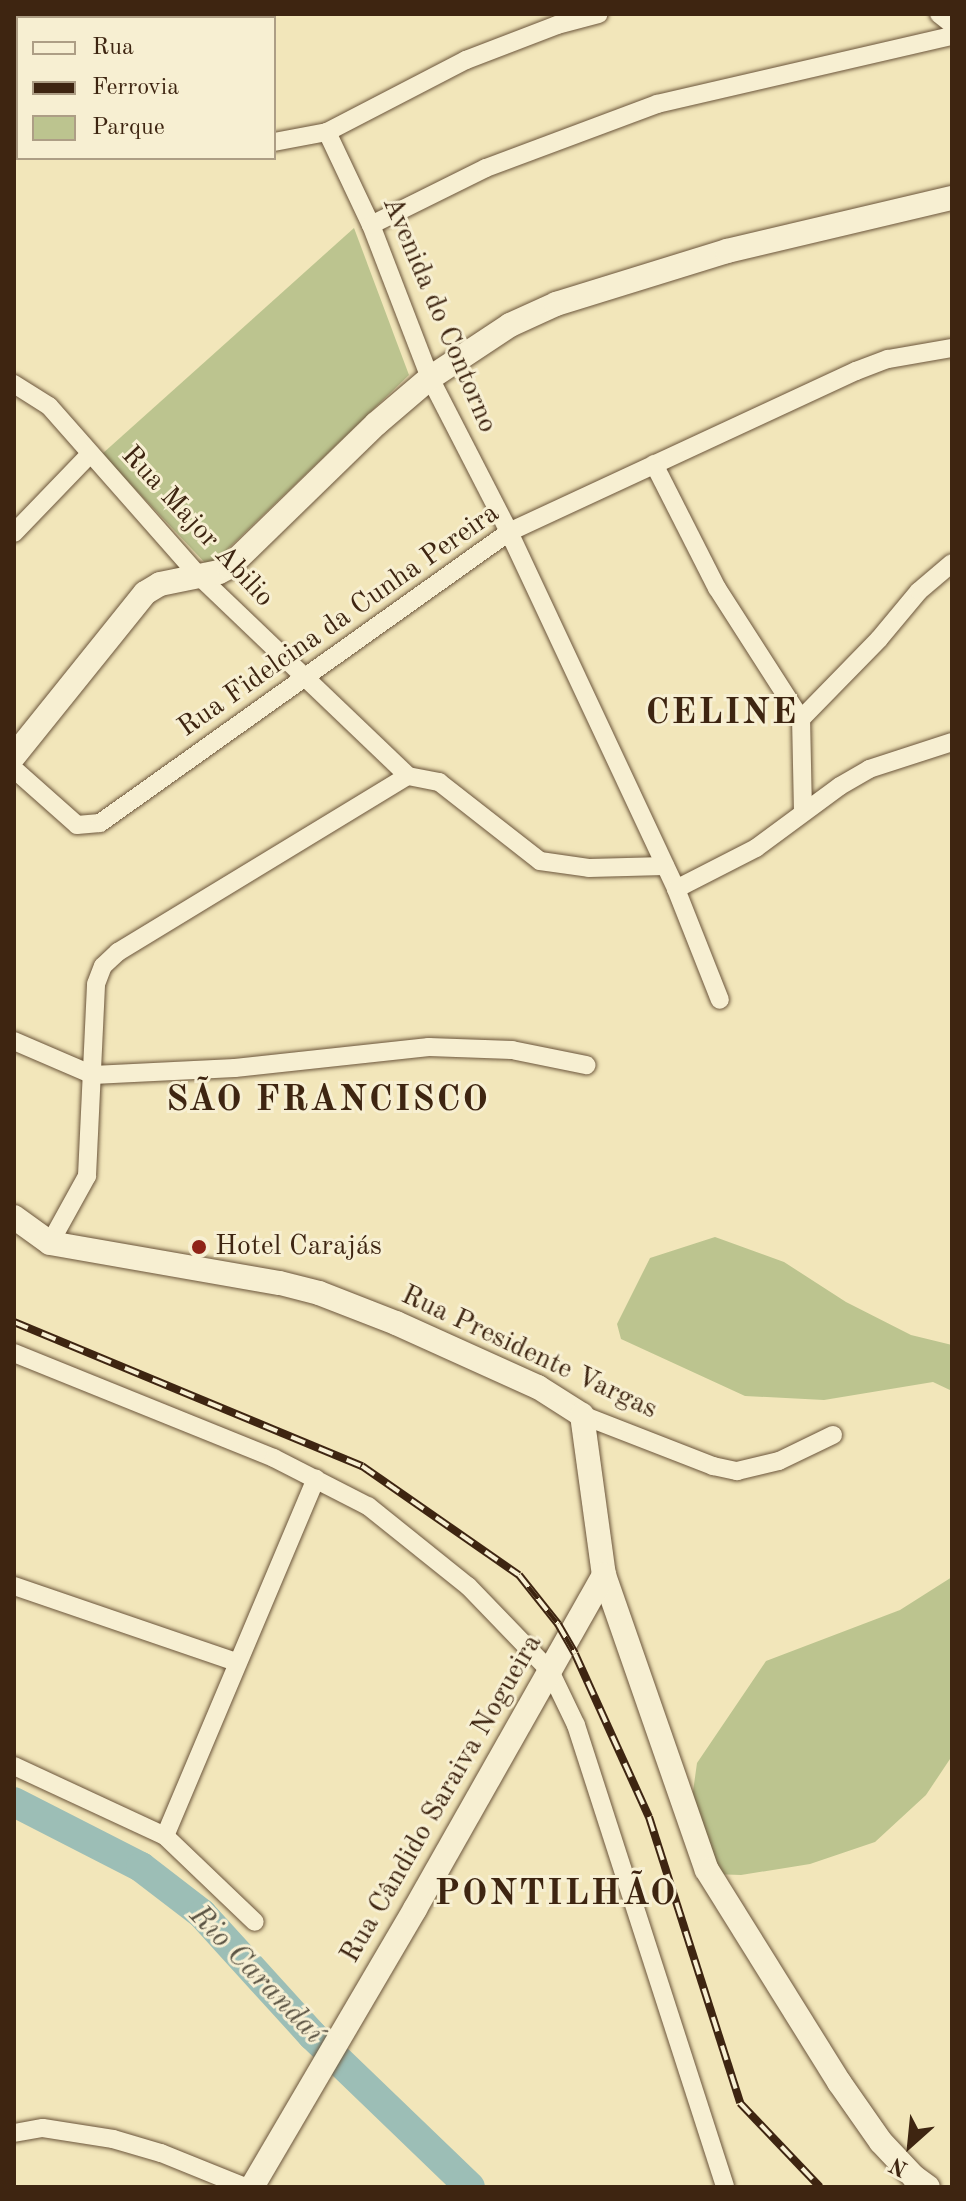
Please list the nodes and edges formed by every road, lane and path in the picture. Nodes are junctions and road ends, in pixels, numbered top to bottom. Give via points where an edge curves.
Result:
1 (599, 14) edge
2 (939, 14) edge
3 (14, 15) edge
4 (31, 15) edge
5 (952, 24) edge
6 (952, 36) edge
7 (327, 132) junction
8 (276, 142) edge
9 (952, 198) edge
10 (371, 225) junction
11 (952, 348) edge
12 (430, 378) junction
13 (14, 384) edge
14 (90, 454) junction
15 (654, 464) junction
16 (509, 532) junction
17 (14, 533) edge
18 (952, 563) edge
19 (200, 577) junction
20 (302, 676) junction
21 (801, 719) junction
22 (952, 742) edge
23 (14, 756) edge
24 (14, 769) edge
25 (408, 776) junction
26 (803, 812) junction
27 (665, 866) junction
28 (676, 889) junction
29 (720, 1000) dead end
30 (14, 1041) edge
31 (586, 1065) dead end
32 (93, 1075) junction
33 (14, 1217) edge
34 (50, 1243) junction
35 (14, 1353) edge
36 (582, 1415) junction
37 (833, 1435) dead end
38 (316, 1479) junction
39 (604, 1575) junction
40 (14, 1586) edge
41 (236, 1662) junction
42 (550, 1671) junction
43 (14, 1766) edge
44 (165, 1836) junction
45 (255, 1922) dead end
46 (14, 2133) edge
47 (245, 2187) edge
48 (252, 2187) edge
49 (725, 2187) edge
50 (928, 2187) edge

1 - 7 street via 466,60
2 - 5 street
3 - 4 street
6 - 10 street via 657,104 486,168
7 - 8 street
7 - 10 street, Avenida do Contorno
9 - 12 street via 727,251 556,304 510,325
10 - 12 street, Avenida do Contorno
11 - 15 street, Rua Fidelcina da Cunha Pereira via 888,359 856,371
12 - 16 street, Avenida do Contorno
12 - 19 street via 229,567
13 - 14 street, Rua Major Abilio via 49,406
14 - 17 street
14 - 19 street, Rua Major Abilio
15 - 16 street, Rua Fidelcina da Cunha Pereira
15 - 21 street via 717,588
16 - 20 street, Rua Fidelcina da Cunha Pereira
16 - 27 street, Avenida do Contorno
18 - 21 street via 919,591
19 - 20 street, Rua Major Abilio
19 - 23 street via 160,584 145,593
20 - 24 street, Rua Fidelcina da Cunha Pereira via 109,818 91,825 77,825
20 - 25 street, Rua Major Abilio
21 - 26 street
22 - 26 street via 869,769
25 - 27 street via 439,782 540,861 589,868
25 - 32 street via 103,966 96,984
26 - 28 street via 734,862
27 - 28 street, Avenida do Contorno
28 - 29 street, Avenida do Contorno
30 - 32 street
31 - 32 street via 512,1050 429,1047 235,1068
32 - 34 street via 87,1176
33 - 34 street, Rua Presidente Vargas
34 - 36 street, Rua Presidente Vargas via 319,1293 524,1381
35 - 38 street
36 - 37 street, Rua Presidente Vargas via 700,1462 737,1471 768,1465
36 - 39 street
38 - 41 street
38 - 42 street via 368,1506 429,1553
39 - 42 street, Rua Cândido Saraiva Nogueira
39 - 50 street via 707,1870 839,2082 881,2142
40 - 41 street
41 - 44 street
42 - 48 street, Rua Cândido Saraiva Nogueira
42 - 49 street via 576,1725
43 - 44 street
44 - 45 street
46 - 47 street via 43,2128 113,2139

